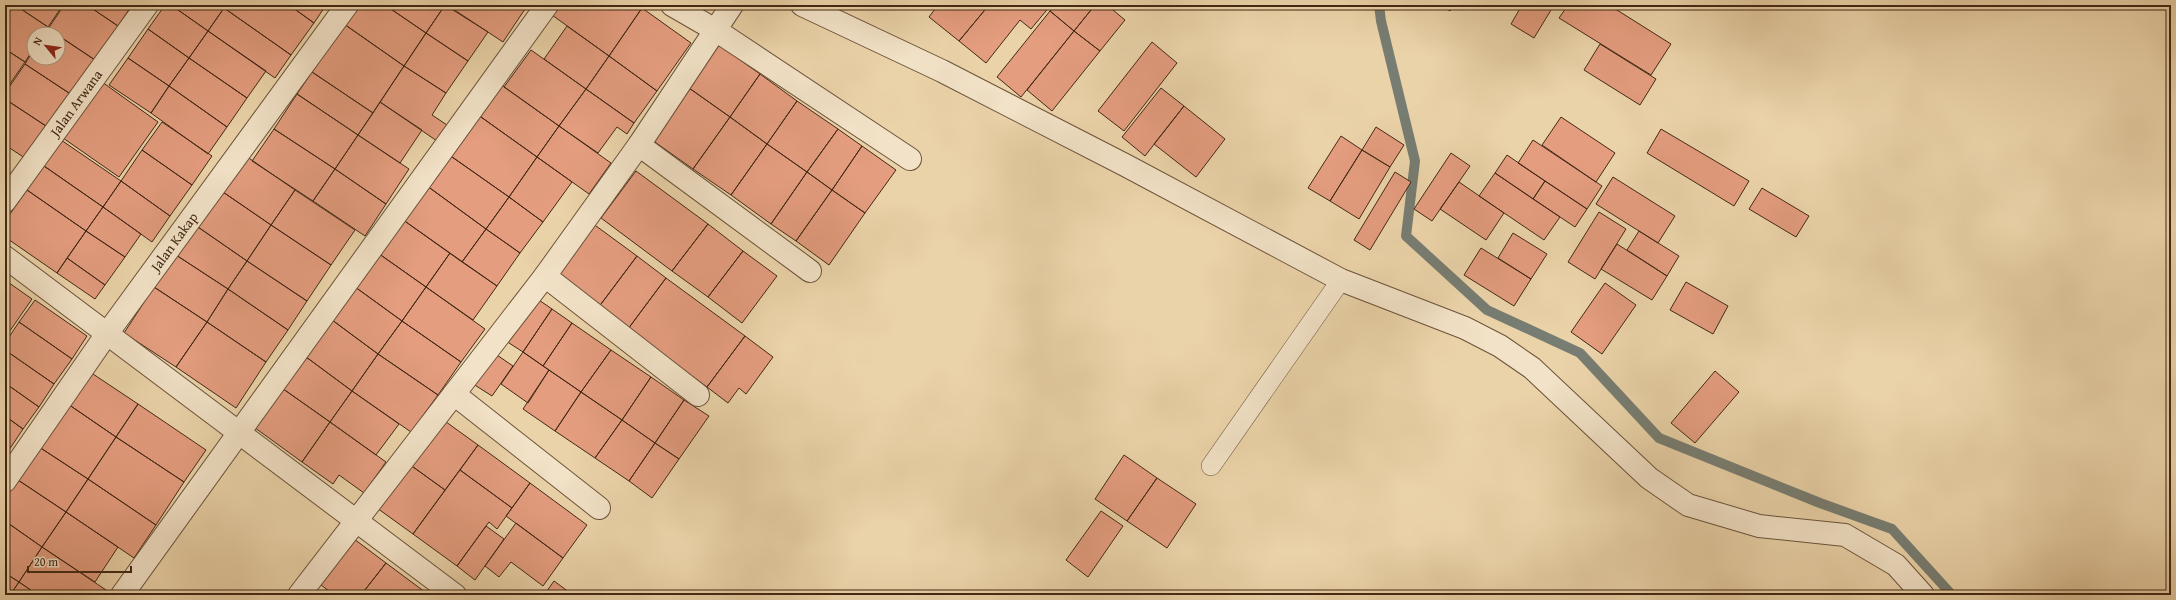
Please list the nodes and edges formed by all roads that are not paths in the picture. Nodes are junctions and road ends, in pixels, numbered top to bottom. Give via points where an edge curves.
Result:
1 (147, 5) edge
2 (347, 5) edge
3 (547, 5) edge
4 (672, 5) edge
5 (732, 5) edge
6 (802, 5) edge
7 (717, 31) junction
8 (639, 145) junction
9 (910, 159) dead end
10 (5, 201) edge
11 (5, 257) edge
12 (810, 271) dead end
13 (545, 276) junction
14 (1341, 280) junction
15 (106, 335) junction
16 (454, 394) junction
17 (698, 395) dead end
18 (238, 433) junction
19 (1211, 466) dead end
20 (5, 481) edge
21 (599, 508) dead end
22 (356, 520) junction
23 (122, 595) edge
24 (299, 595) edge
25 (455, 595) edge
26 (1923, 595) edge

1 - 10 street, Jalan Arwana
2 - 15 street, Jalan Kakap
3 - 18 street
4 - 7 street
5 - 7 street
6 - 14 street via 942,71
7 - 8 street
7 - 9 street
8 - 12 street
8 - 13 street
11 - 15 street
13 - 16 street
13 - 17 street
14 - 19 lane
14 - 26 street via 1465,328 1500,346 1532,368 1649,478 1688,506 1759,526 1845,535 1896,565
15 - 18 street
15 - 20 street, Jalan Kakap
16 - 21 street
16 - 22 street
18 - 22 street
18 - 23 street
22 - 24 street
22 - 25 street

